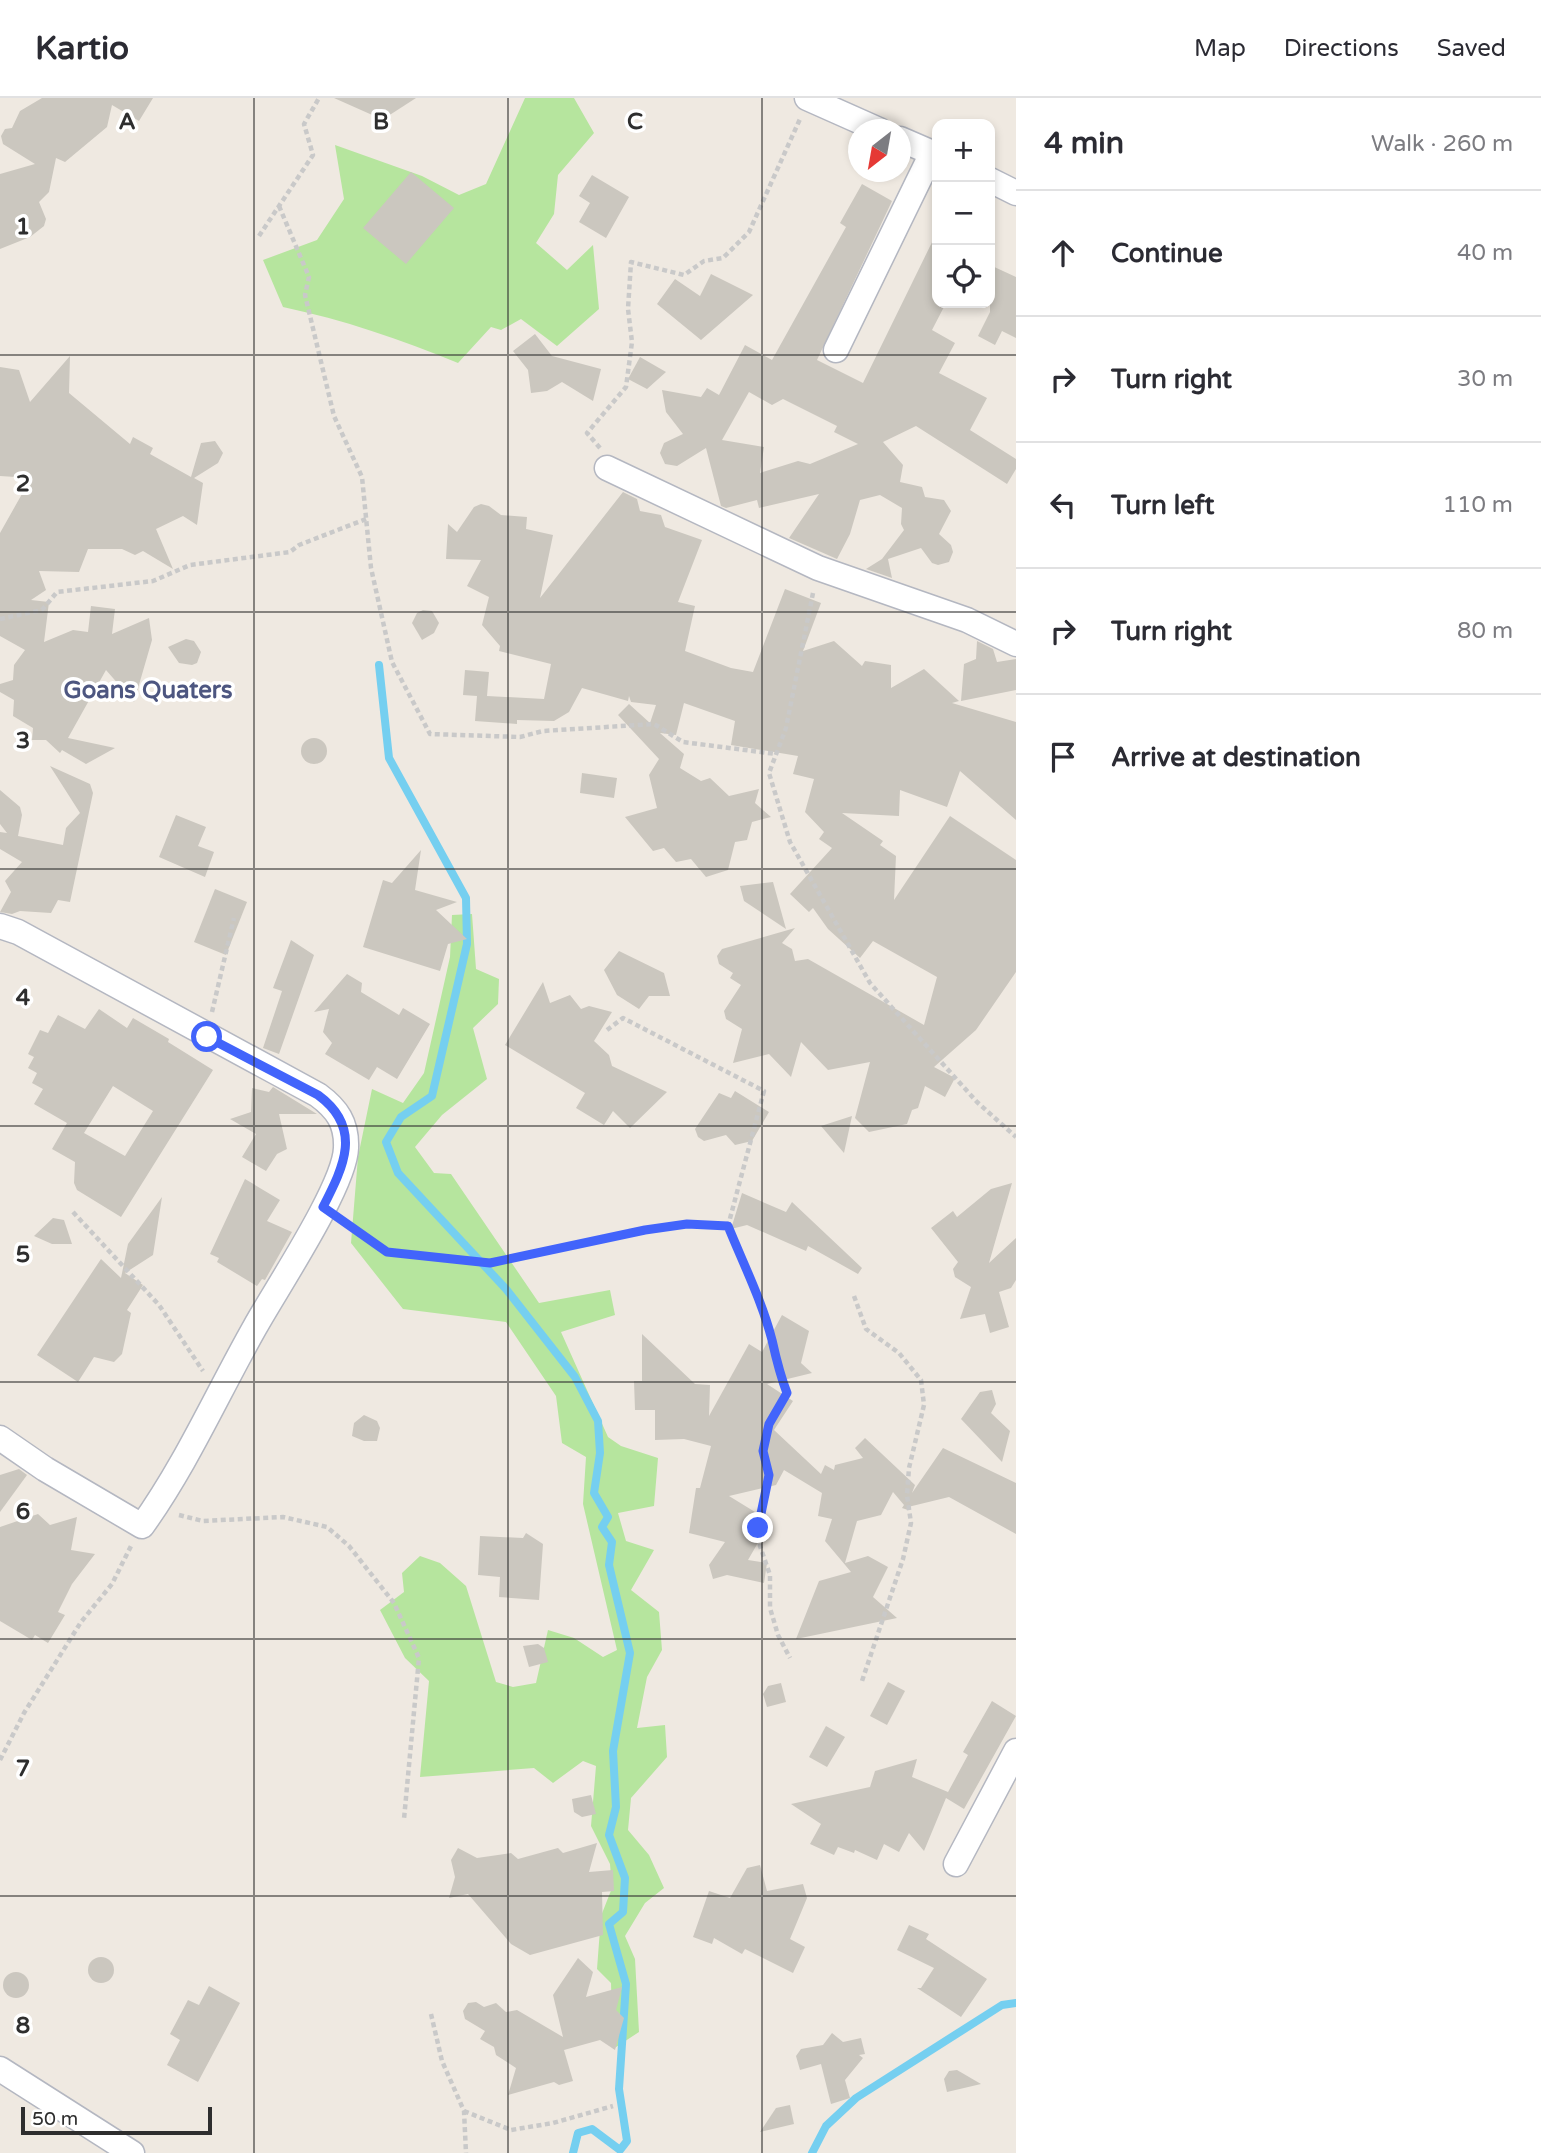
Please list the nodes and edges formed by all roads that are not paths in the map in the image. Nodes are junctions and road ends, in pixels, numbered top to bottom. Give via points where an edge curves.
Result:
1 (808, 98) edge
2 (855, 119) edge
3 (911, 143) edge
4 (932, 153) edge
5 (932, 160) edge
6 (994, 182) edge
7 (1016, 193) edge
8 (836, 350) dead end
9 (607, 468) dead end
10 (1016, 644) edge
11 (0, 926) edge
12 (0, 1438) edge
13 (1016, 1751) edge
14 (956, 1864) dead end
15 (0, 2069) edge
16 (132, 2153) edge

1 - 2 street
3 - 4 street
5 - 8 street
6 - 7 street
9 - 10 street via 818,568 967,620
11 - 12 street via 318,1095 334,1107 344,1124 346,1149 341,1172 323,1207 194,1445 148,1517 45,1469
13 - 14 street
15 - 16 street

